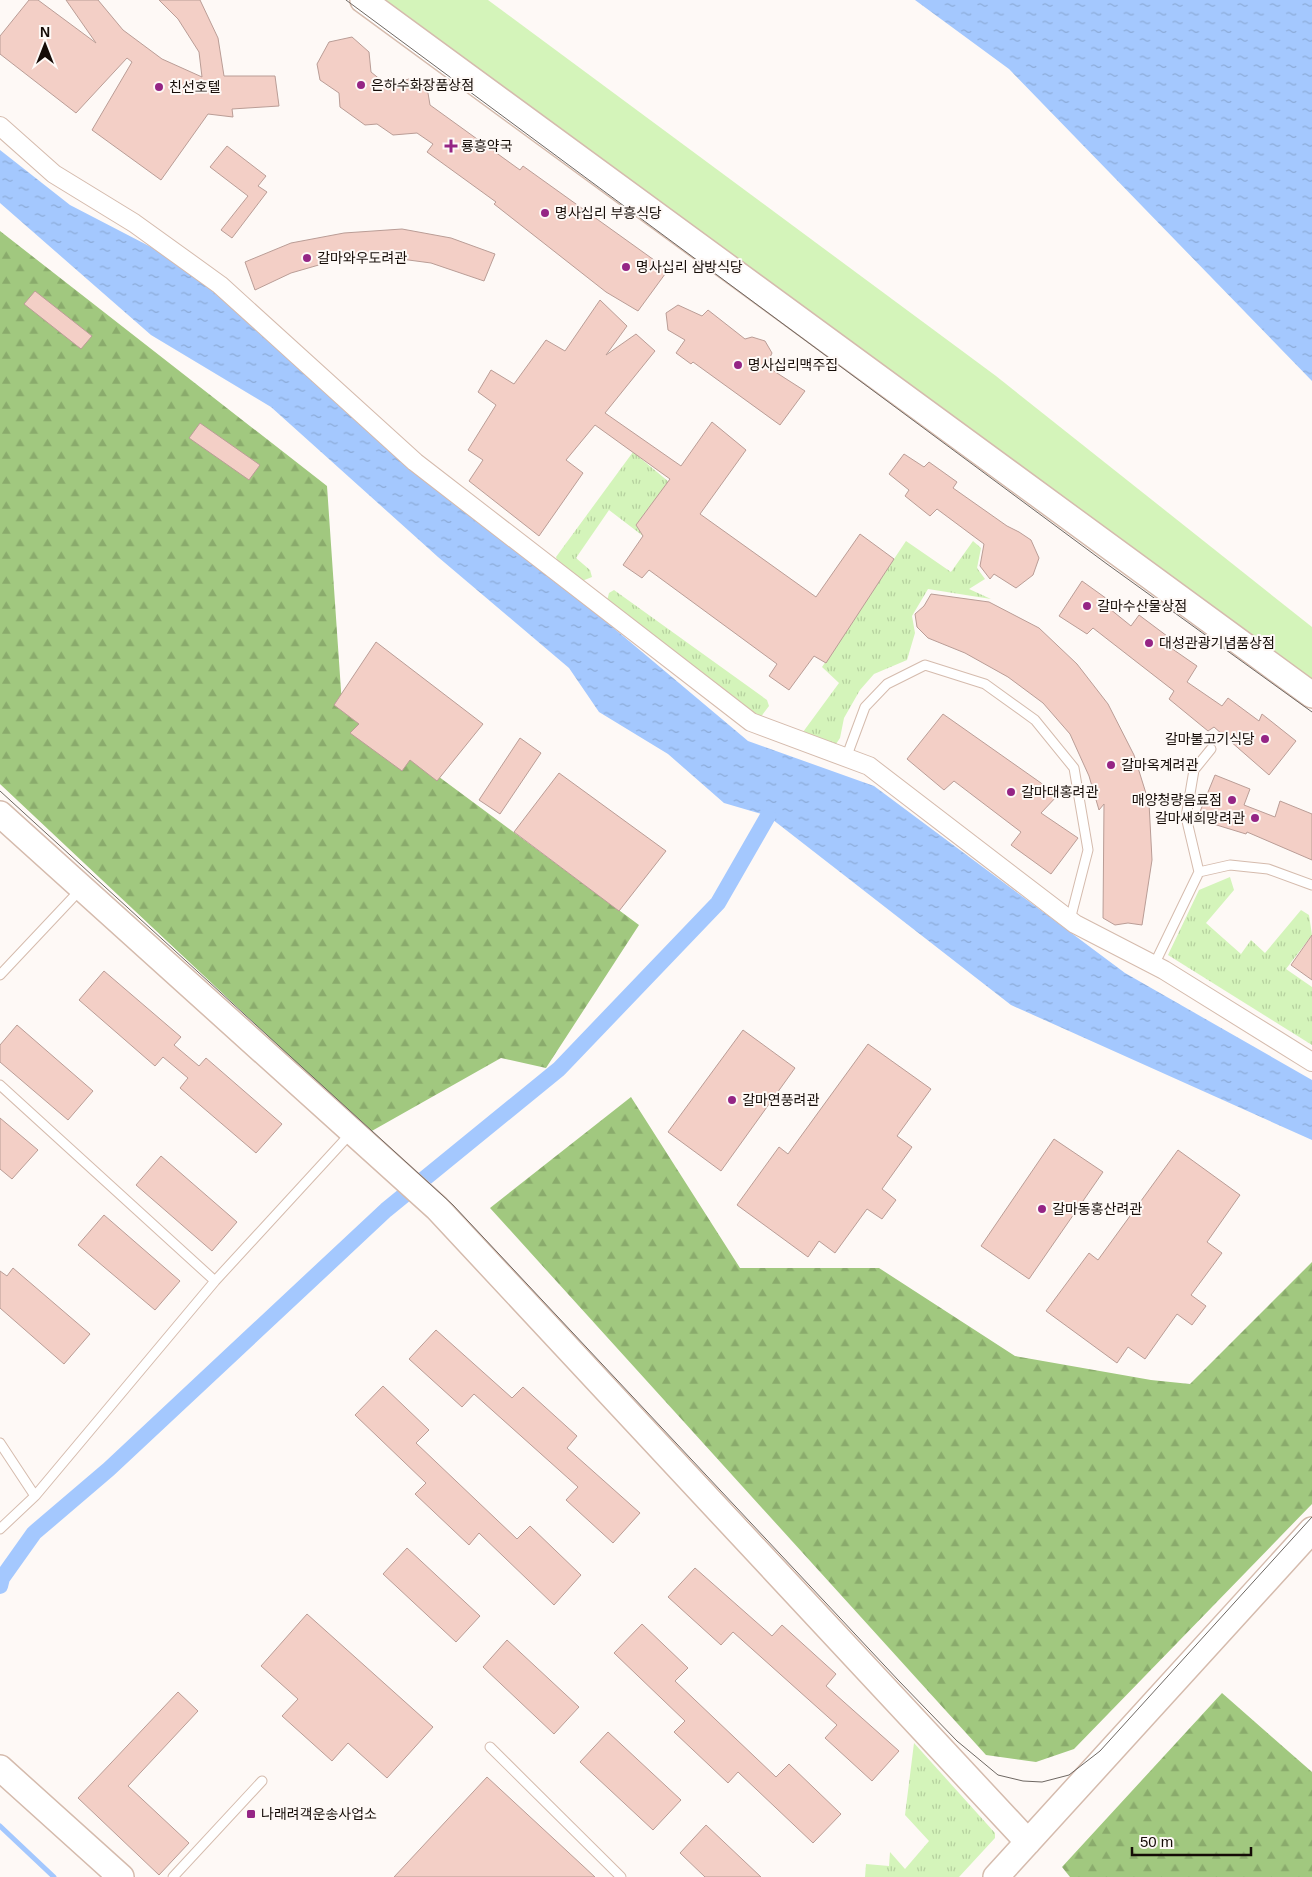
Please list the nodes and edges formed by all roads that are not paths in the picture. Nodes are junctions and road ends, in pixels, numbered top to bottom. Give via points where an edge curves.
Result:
1 (363, 0) edge
2 (0, 126) edge
3 (1312, 695) edge
4 (1210, 749) dead end
5 (846, 758) junction
6 (0, 814) edge
7 (1199, 872) junction
8 (1312, 885) edge
9 (82, 888) junction
10 (1070, 920) junction
11 (0, 960) edge
12 (1154, 965) junction
13 (7, 968) junction
14 (0, 975) edge
15 (1312, 1062) edge
16 (0, 1085) edge
17 (352, 1132) junction
18 (215, 1281) junction
19 (0, 1443) edge
20 (35, 1496) junction
21 (0, 1530) edge
22 (1312, 1530) edge
23 (490, 1747) dead end
24 (0, 1768) edge
25 (262, 1781) dead end
26 (1028, 1842) junction
27 (121, 1877) edge
28 (173, 1877) edge
29 (621, 1877) edge
30 (996, 1877) edge

1 - 3 street
2 - 5 street via 54,174 134,223 220,285 415,462 751,722
4 - 7 lane via 1194,770 1186,817
5 - 10 street via 868,766
5 - 10 lane via 865,707 887,684 925,665 985,684 1035,720 1074,768 1088,850
6 - 9 street
7 - 8 lane via 1230,865 1268,868
7 - 12 lane
9 - 13 lane
9 - 17 street
10 - 12 street
11 - 13 lane
12 - 15 street
13 - 14 lane
16 - 18 lane
17 - 18 lane
17 - 26 street via 437,1208
18 - 20 lane
19 - 20 lane
20 - 21 lane
22 - 26 street
23 - 29 lane
24 - 27 street
25 - 28 lane
26 - 30 street

